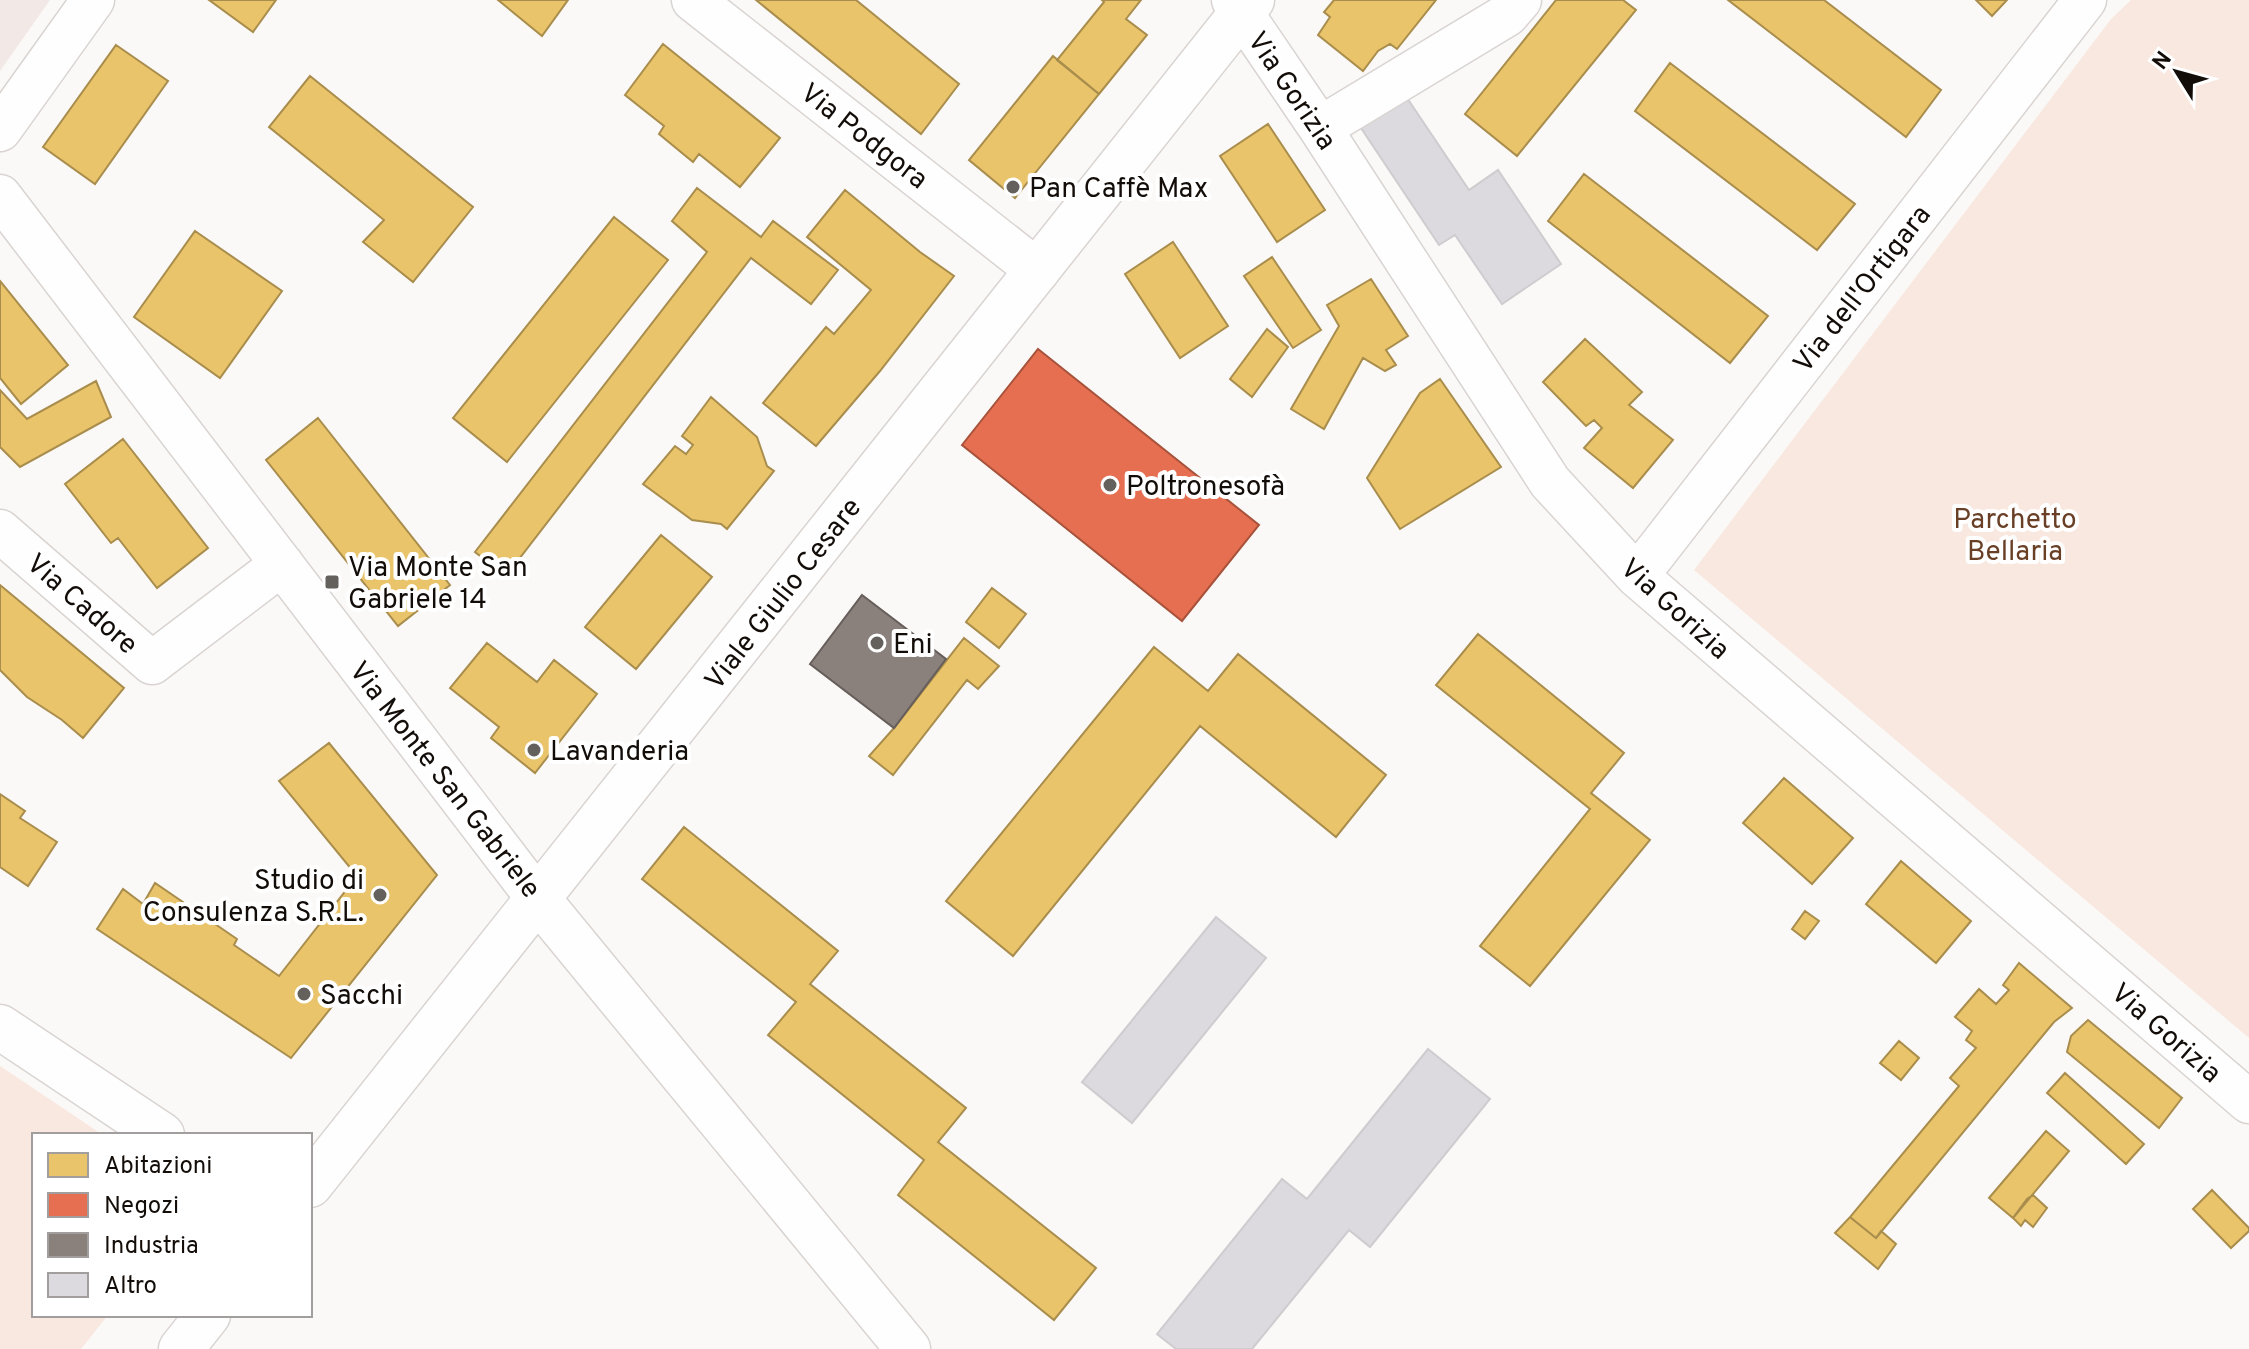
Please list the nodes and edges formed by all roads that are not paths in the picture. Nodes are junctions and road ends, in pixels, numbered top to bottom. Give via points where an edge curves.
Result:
1 (93, 0) edge
2 (693, 0) edge
3 (1520, 0) edge
4 (2085, 0) edge
5 (1242, 4) edge
6 (1320, 128) junction
7 (0, 130) edge
8 (0, 196) edge
9 (1038, 271) junction
10 (0, 531) edge
11 (282, 564) junction
12 (1637, 576) junction
13 (538, 899) junction
14 (0, 1027) edge
15 (2249, 1102) edge
16 (159, 1133) edge
17 (312, 1182) edge
18 (206, 1317) edge
19 (181, 1349) edge
20 (908, 1349) edge

1 - 7 street
2 - 9 street, Via Podgora
3 - 6 street via 1507,15
4 - 12 street, Via dell'Ortigara
5 - 6 street, Via Gorizia
5 - 9 main road, Viale Giulio Cesare
6 - 12 street, Via Gorizia via 1550,482
8 - 11 street, Via Monte San Gabriele
9 - 13 main road, Viale Giulio Cesare
10 - 11 street, Via Cadore via 152,663
11 - 13 street, Via Monte San Gabriele
12 - 15 street, Via Gorizia
13 - 17 main road, Viale Giulio Cesare
13 - 20 main road, Via Monte San Gabriele
14 - 16 main road
18 - 19 main road

